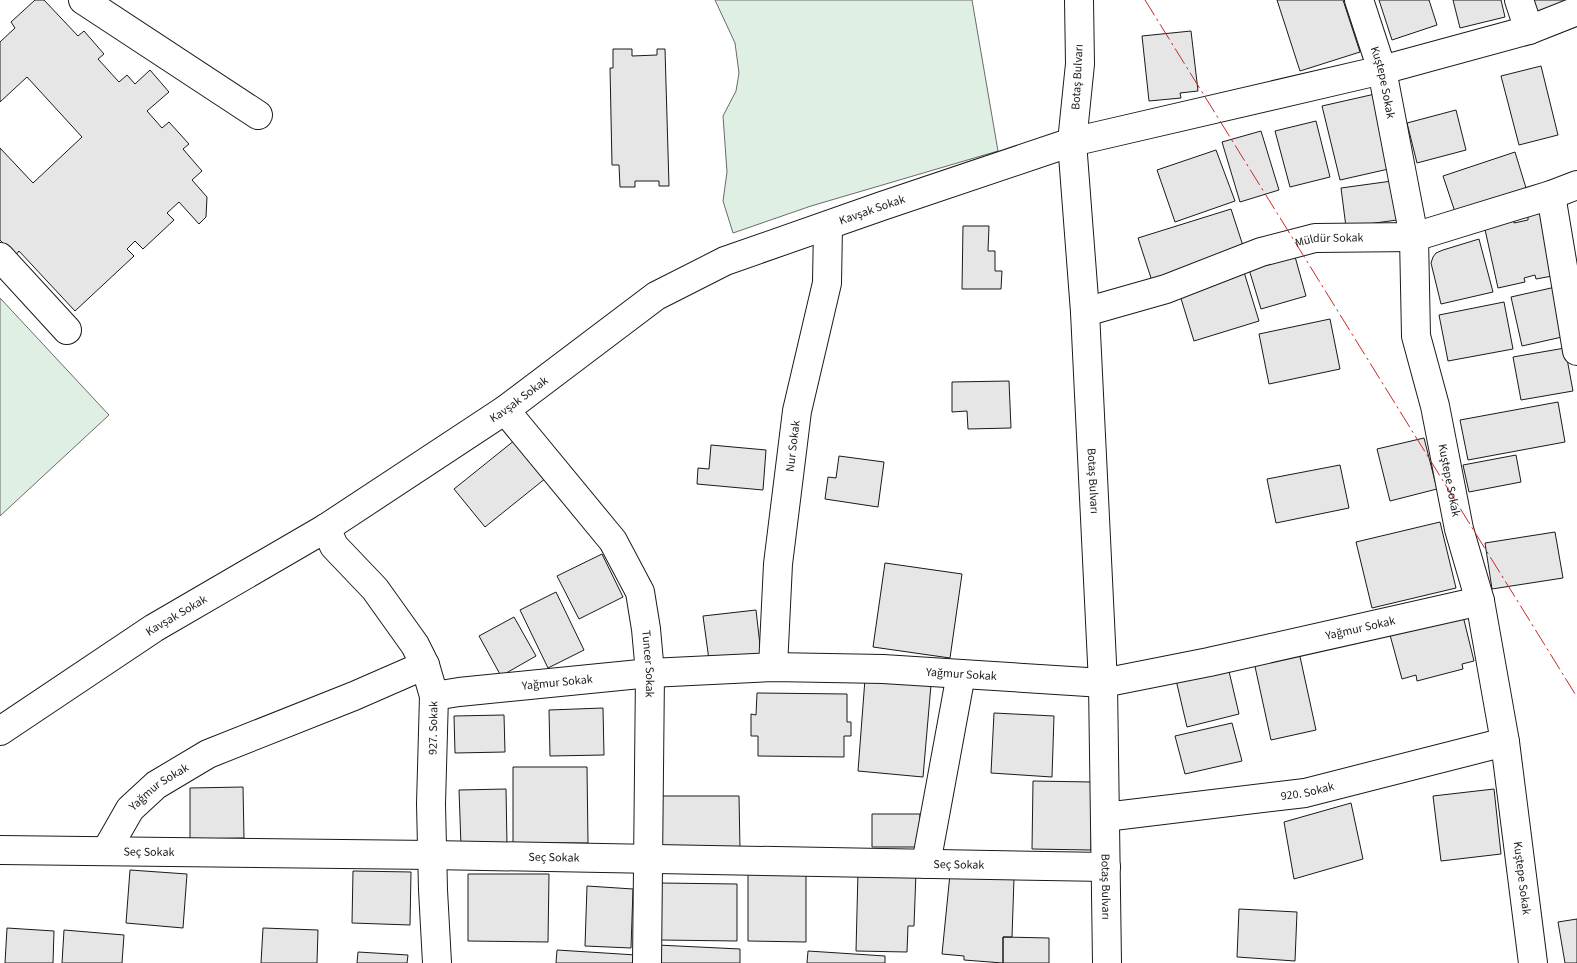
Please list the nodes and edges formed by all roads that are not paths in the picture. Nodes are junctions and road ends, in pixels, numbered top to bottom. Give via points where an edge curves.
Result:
1 (83, 0) edge
2 (1078, 0) edge
3 (1359, 0) edge
4 (1519, 0) edge
5 (1577, 11) edge
6 (1529, 30) junction
7 (1382, 70) junction
8 (258, 115) dead end
9 (1072, 142) junction
10 (1577, 185) edge
11 (1551, 194) junction
12 (828, 226) junction
13 (1414, 237) junction
14 (0, 257) edge
15 (1085, 312) junction
16 (67, 330) dead end
17 (1577, 351) edge
18 (505, 410) junction
19 (326, 528) junction
20 (1480, 601) junction
21 (425, 665) junction
22 (773, 667) junction
23 (650, 673) junction
24 (961, 674) junction
25 (1103, 683) junction
26 (434, 696) junction
27 (0, 731) edge
28 (1505, 742) junction
29 (1105, 817) junction
30 (0, 850) edge
31 (106, 851) junction
32 (432, 855) junction
33 (649, 859) junction
34 (926, 864) junction
35 (1106, 866) junction
36 (437, 963) edge
37 (647, 963) edge
38 (1107, 963) edge
39 (1533, 963) edge

1 - 8 street
2 - 9 street, Botaş Bulvarı via 1080,64
3 - 7 street, Kuştepe Sokak
4 - 6 street
5 - 6 street, Kavşak Sokak
6 - 7 street, Kavşak Sokak
7 - 9 street, Kavşak Sokak
7 - 13 street, Kuştepe Sokak
9 - 12 street, Kavşak Sokak
9 - 15 street, Botaş Bulvarı
10 - 11 street, Müldür Sokak
11 - 13 street, Müldür Sokak
11 - 17 street
12 - 18 street, Kavşak Sokak via 726,261 656,296
12 - 22 street, Nur Sokak via 827,283 797,411 780,545
13 - 15 street, Müldür Sokak via 1314,238 1261,252 1166,289
13 - 20 street, Kuştepe Sokak via 1416,336 1436,406 1458,529
14 - 16 street
15 - 25 street, Botaş Bulvarı
18 - 19 street, Kavşak Sokak
18 - 23 street, Tuncer Sokak via 613,541 640,592
19 - 21 street, 927. Sokak via 334,546 375,589 415,645
19 - 27 street, Kavşak Sokak via 154,628
20 - 25 street, Yağmur Sokak
20 - 28 street, Kuştepe Sokak
21 - 26 street, 927. Sokak
21 - 31 street, Yağmur Sokak via 208,754 156,785 130,809
22 - 23 street, Yağmur Sokak
22 - 24 street, Yağmur Sokak
23 - 26 street, Yağmur Sokak
23 - 33 street, Tuncer Sokak
24 - 25 street, Yağmur Sokak
24 - 34 street
25 - 29 street, Botaş Bulvarı
26 - 32 street, 927. Sokak
28 - 29 street, 920. Sokak via 1305,793
28 - 39 street, Kuştepe Sokak
29 - 35 street, Botaş Bulvarı
30 - 31 street, Seç Sokak
31 - 32 street, Seç Sokak
32 - 33 street, Seç Sokak
32 - 36 street, 927. Sokak
33 - 34 street, Seç Sokak
33 - 37 street, Tuncer Sokak
34 - 35 street, Seç Sokak
35 - 38 street, Botaş Bulvarı

